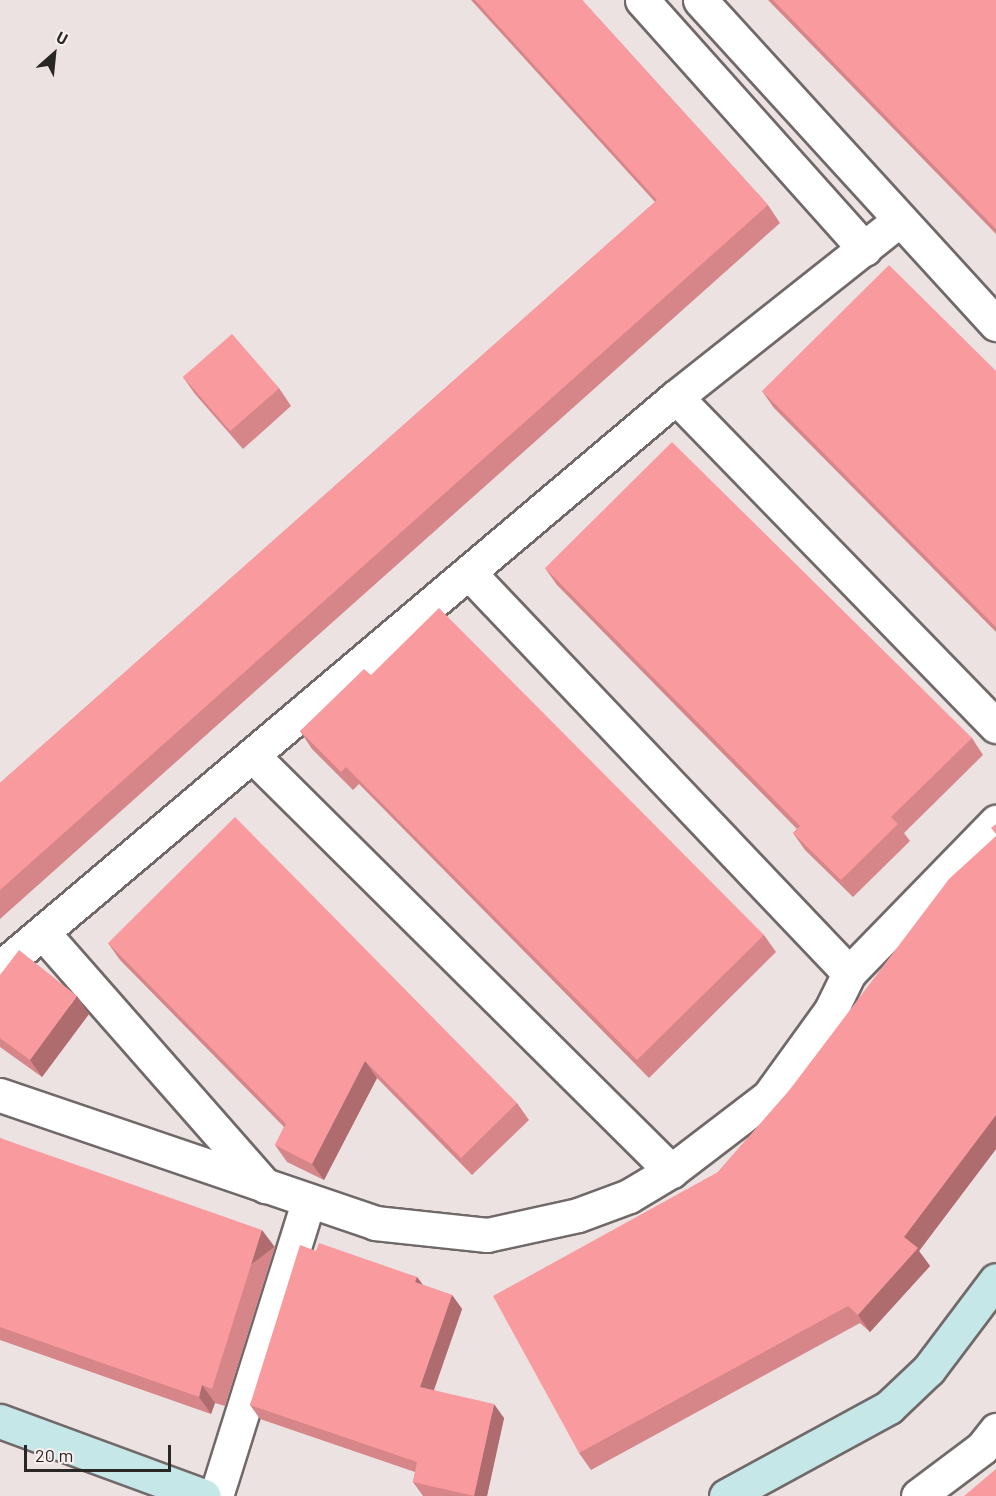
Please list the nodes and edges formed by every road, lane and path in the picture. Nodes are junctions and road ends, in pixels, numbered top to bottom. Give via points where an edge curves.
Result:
1 (700, 0) edge
2 (652, 4) edge
3 (897, 222) junction
4 (865, 249) junction
5 (996, 324) edge
6 (676, 397) junction
7 (469, 573) junction
8 (996, 726) edge
9 (254, 757) junction
10 (996, 822) edge
11 (43, 933) junction
12 (0, 968) edge
13 (849, 973) junction
14 (0, 1095) edge
15 (671, 1171) junction
16 (267, 1188) junction
17 (308, 1203) junction
18 (996, 1280) edge
19 (0, 1421) edge
20 (996, 1430) edge
21 (204, 1496) edge
22 (216, 1496) edge
23 (726, 1496) edge
24 (918, 1496) edge

1 - 3 street
2 - 4 street
3 - 4 street
3 - 5 street
4 - 6 street
6 - 7 street
6 - 8 street
7 - 9 street
7 - 13 street
9 - 11 street
9 - 15 street
10 - 13 street
11 - 12 street
11 - 16 street
13 - 15 street via 819,1028 769,1096
14 - 16 street
15 - 17 street via 629,1196 578,1215 487,1235 375,1223
16 - 17 street
17 - 22 street
18 - 23 street via 929,1369 889,1407
19 - 21 street
20 - 24 street via 965,1462

